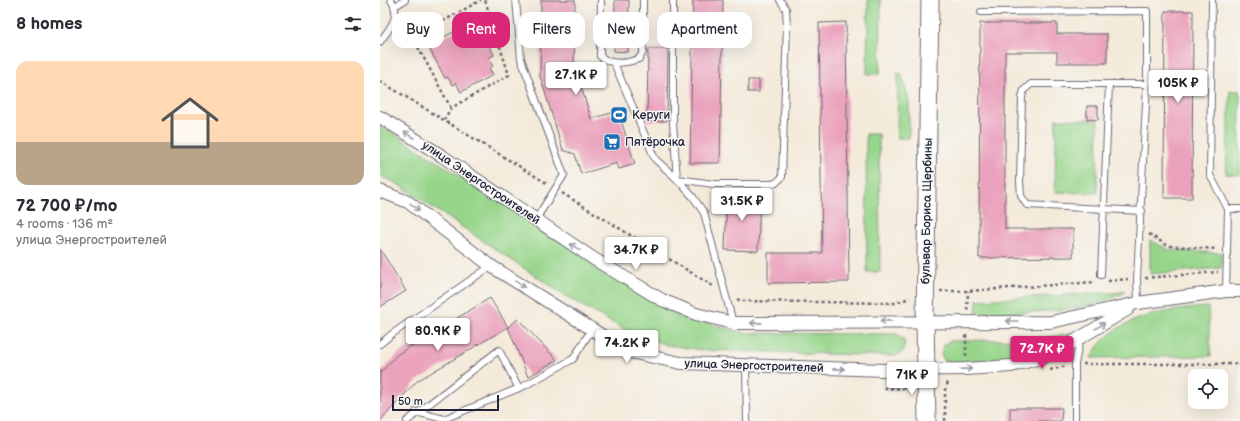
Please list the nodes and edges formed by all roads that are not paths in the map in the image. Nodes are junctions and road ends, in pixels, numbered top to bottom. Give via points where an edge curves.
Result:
1 (391, 0) edge
2 (405, 0) edge
3 (516, 0) edge
4 (601, 0) edge
5 (643, 0) edge
6 (673, 0) edge
7 (780, 0) edge
8 (930, 0) edge
9 (1212, 0) edge
10 (395, 6) junction
11 (981, 12) dead end
12 (380, 42) edge
13 (614, 63) junction
14 (1109, 84) junction
15 (1147, 84) junction
16 (380, 117) edge
17 (677, 179) junction
18 (380, 191) edge
19 (1104, 209) junction
20 (1228, 209) junction
21 (1240, 209) edge
22 (1142, 211) junction
23 (536, 219) junction
24 (491, 266) junction
25 (1101, 275) dead end
26 (1226, 291) junction
27 (1240, 291) edge
28 (1138, 303) junction
29 (925, 321) junction
30 (733, 323) junction
31 (592, 329) junction
32 (1080, 339) junction
33 (380, 344) edge
34 (746, 366) junction
35 (927, 370) junction
36 (518, 387) junction
37 (416, 412) junction
38 (407, 421) edge
39 (747, 421) edge
40 (927, 421) edge
41 (1075, 421) edge

1 - 10 lane
2 - 10 lane
3 - 23 lane via 521,58 564,175
4 - 13 lane via 600,56 606,62
5 - 13 lane via 643,52 640,59
6 - 17 lane via 673,123
7 - 17 lane via 786,9 787,26 782,177 771,184 714,184
8 - 29 street, бульвар Бориса Щербины
9 - 20 lane via 1210,175
10 - 12 lane via 395,20
11 - 15 lane via 1147,11
13 - 17 lane via 655,159
14 - 15 lane
14 - 19 lane
14 - 19 lane via 1031,84 1024,90 1022,97 1021,196 1027,204
15 - 22 lane
23 -> 16 street, улица Энергостроителей
17 - 30 lane via 694,197 704,213
18 -> 24 street, улица Энергостроителей via 408,202
19 - 22 lane
19 - 25 lane
20 - 21 lane
20 - 26 lane
22 - 28 lane via 1137,279
30 -> 23 street, улица Энергостроителей via 696,314 662,300 594,259
24 -> 31 street, улица Энергостроителей
24 - 33 lane
26 - 27 street, улица Энергостроителей
26 - 28 street, улица Энергостроителей
28 -> 29 street, улица Энергостроителей via 1051,322
32 -> 28 street, улица Энергостроителей
29 -> 30 street, улица Энергостроителей
29 - 35 street, бульвар Бориса Щербины
31 - 34 street, улица Энергостроителей via 630,352 681,363
31 - 36 lane via 573,359
35 -> 32 street, улица Энергостроителей via 1011,366 1044,357
32 - 41 lane via 1075,364
34 -> 35 street, улица Энергостроителей
34 - 39 lane
35 - 40 street, бульвар Бориса Щербины
36 - 37 lane via 444,419
36 - 37 lane via 499,350
37 - 38 lane

